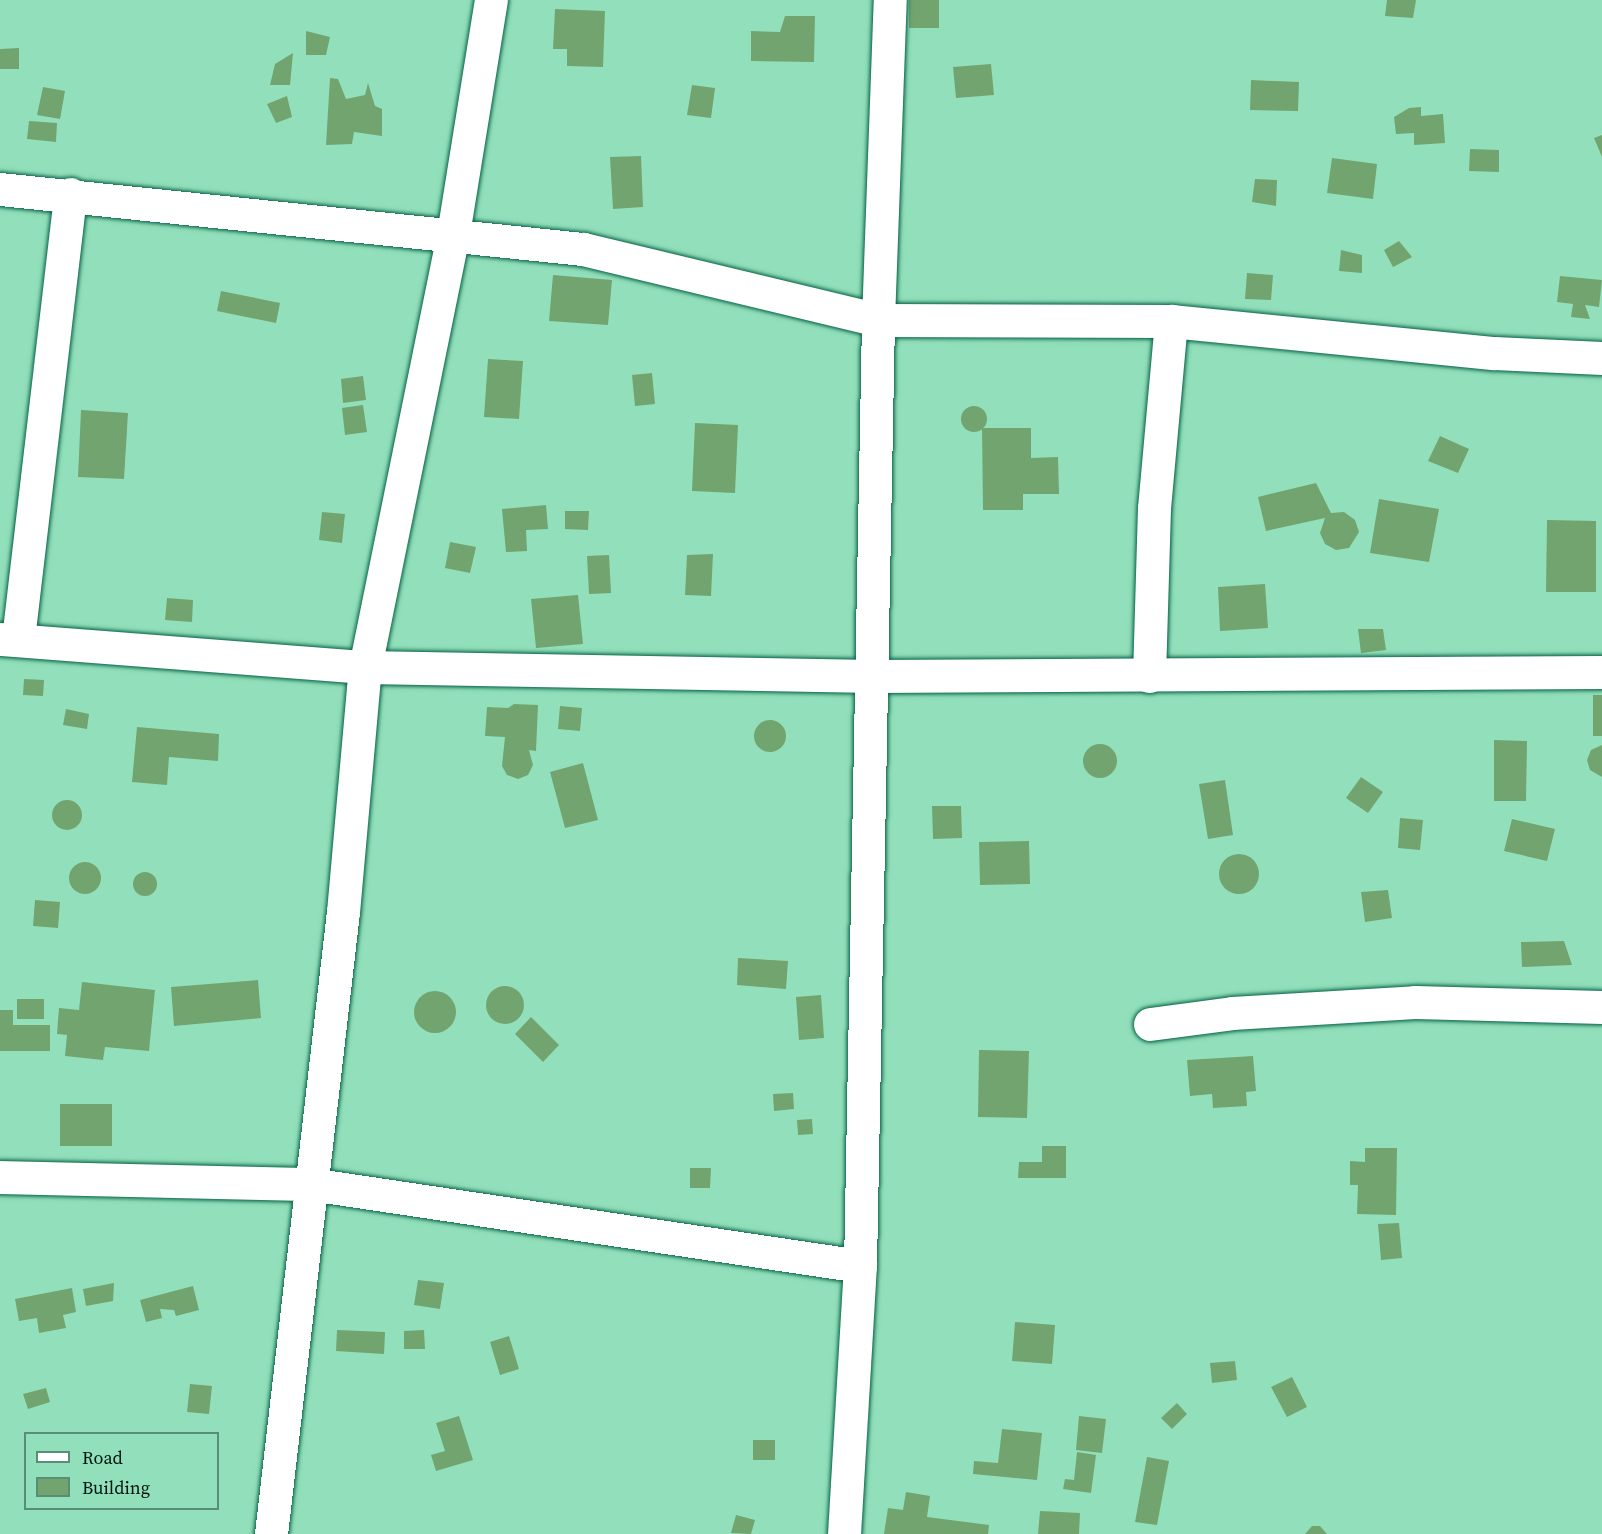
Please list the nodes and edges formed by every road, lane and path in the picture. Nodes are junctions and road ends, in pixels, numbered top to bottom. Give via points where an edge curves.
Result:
1 (491, 0) edge
2 (890, 0) edge
3 (0, 189) edge
4 (70, 194) junction
5 (453, 234) junction
6 (878, 320) junction
7 (1171, 321) junction
8 (1602, 358) edge
9 (9, 639) edge
10 (365, 667) junction
11 (1602, 672) edge
12 (872, 676) junction
13 (1149, 676) junction
14 (1602, 1007) edge
15 (1150, 1024) dead end
16 (0, 1177) edge
17 (309, 1184) junction
18 (860, 1266) junction
19 (271, 1534) edge
20 (844, 1534) edge

1 - 5 street
2 - 6 street
3 - 4 street
4 - 5 street
4 - 9 street
5 - 6 street via 583,249
5 - 10 street
6 - 7 street
6 - 12 street
7 - 8 street via 1494,353
7 - 13 street via 1154,508
9 - 10 street
10 - 12 street
10 - 17 street via 343,912
11 - 13 street
12 - 13 street
12 - 18 street
14 - 15 street via 1415,1002 1232,1013
16 - 17 street
17 - 18 street
17 - 19 street
18 - 20 street

